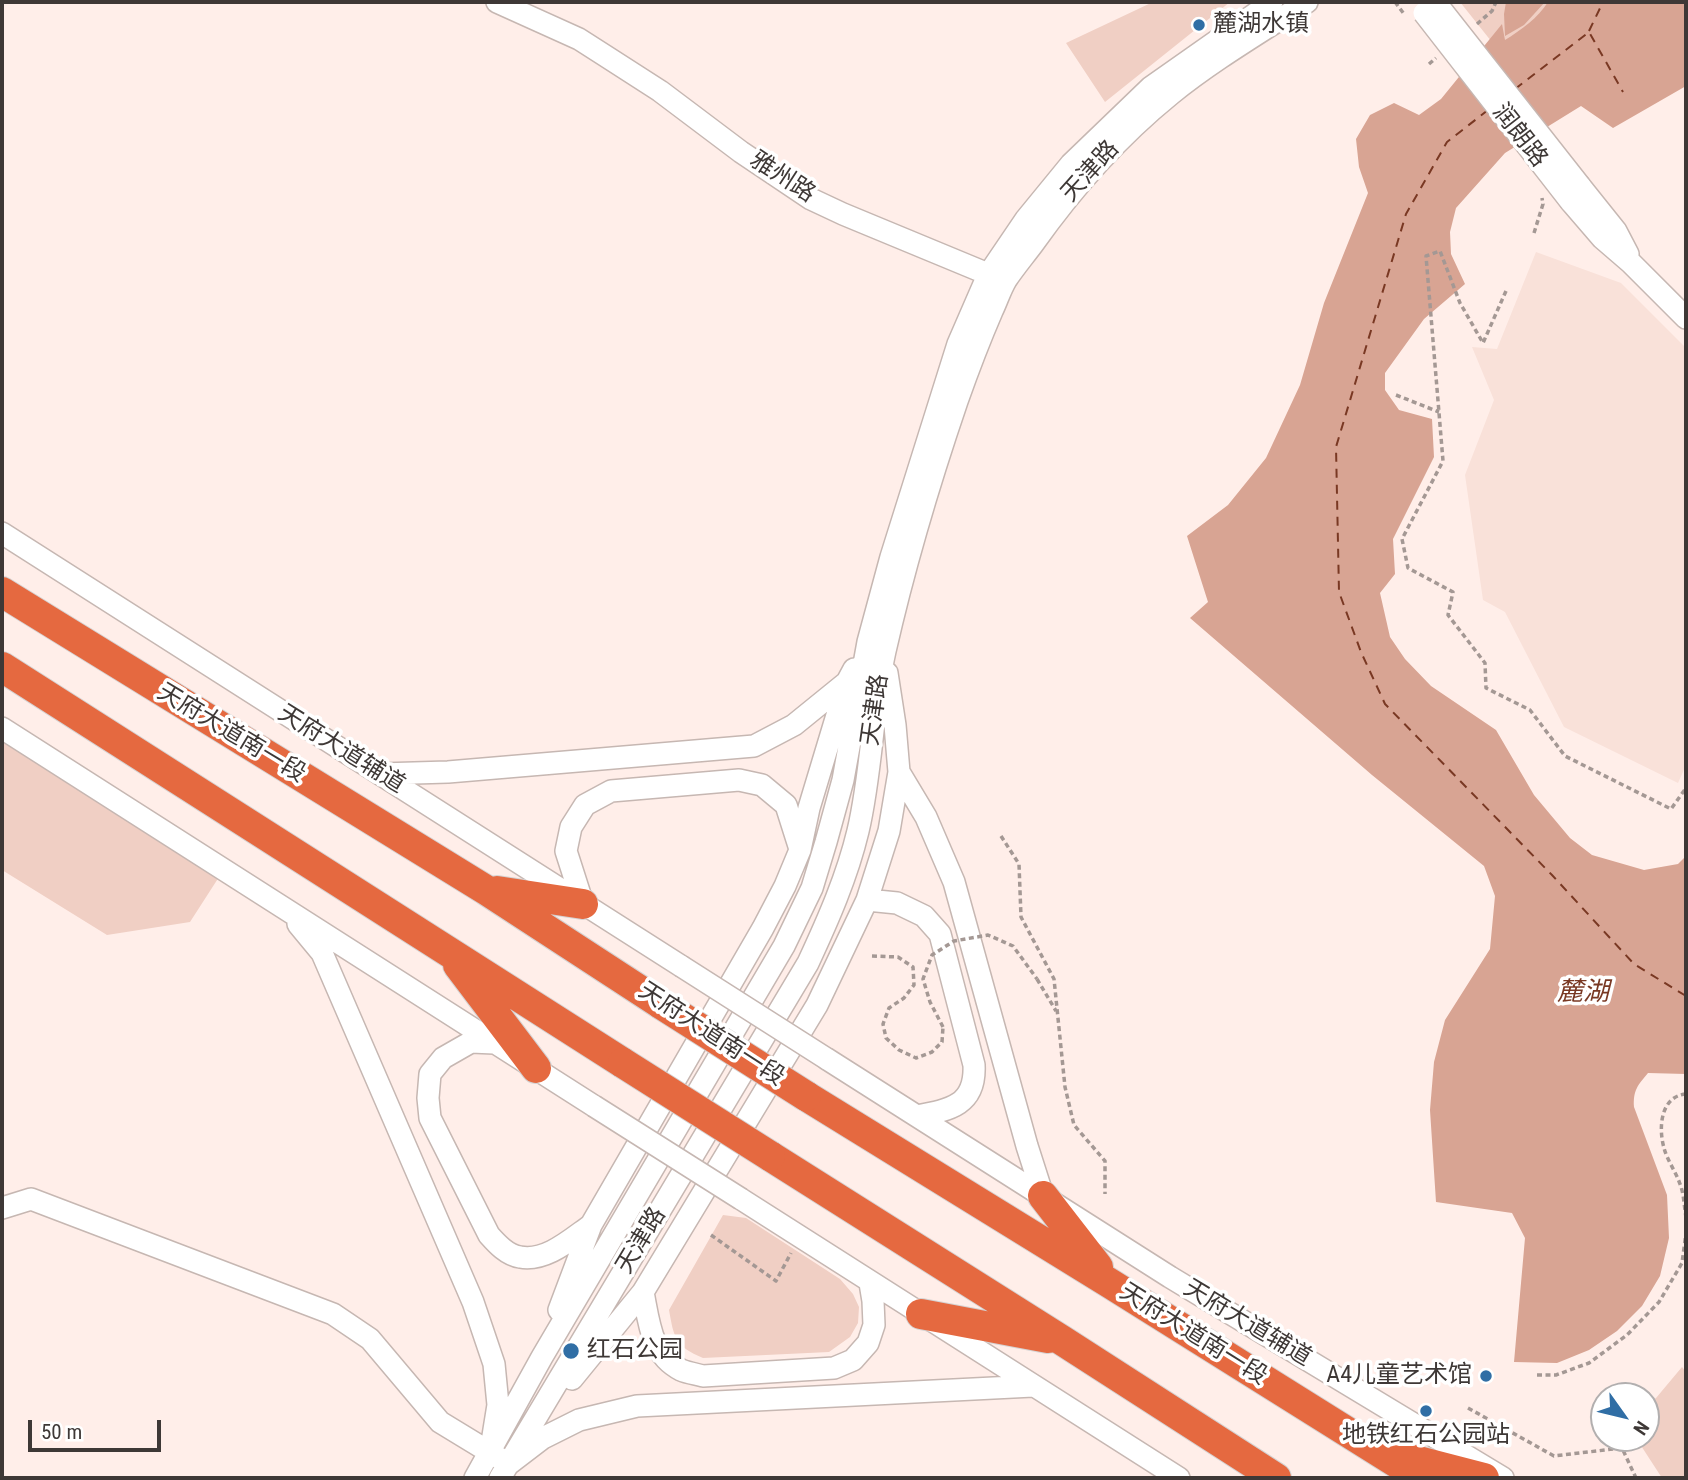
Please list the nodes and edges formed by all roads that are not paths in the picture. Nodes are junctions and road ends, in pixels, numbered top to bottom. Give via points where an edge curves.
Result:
1 (497, 2) edge
2 (1272, 2) edge
3 (1307, 2) edge
4 (1424, 8) edge
5 (997, 278) junction
6 (1686, 318) edge
7 (2, 533) edge
8 (2, 592) edge
9 (876, 648) junction
10 (2, 667) edge
11 (847, 682) junction
12 (2, 728) edge
13 (899, 772) junction
14 (380, 774) junction
15 (800, 850) junction
16 (486, 890) junction
17 (867, 900) junction
18 (583, 904) junction
19 (285, 909) junction
20 (447, 951) junction
21 (494, 1042) junction
22 (536, 1068) junction
23 (917, 1116) junction
24 (1043, 1196) junction
25 (2, 1208) edge
26 (590, 1225) junction
27 (870, 1283) junction
28 (1111, 1284) junction
29 (643, 1292) junction
30 (921, 1314) junction
31 (1063, 1341) junction
32 (542, 1357) junction
33 (1034, 1386) junction
34 (531, 1428) junction
35 (1376, 1450) junction
36 (490, 1452) junction
37 (505, 1471) edge
38 (475, 1478) edge
39 (1179, 1478) edge
40 (1276, 1478) edge
41 (1421, 1478) edge
42 (1483, 1478) edge
43 (1503, 1478) edge

1 - 5 street, 雅州路 via 579,39 811,199
2 - 5 street, 天津路 via 1151,87 1071,164 1026,219
3 - 5 street, 天津路 via 1170,94 1109,152
4 - 6 street, 润朗路, bridge via 1576,194 1602,238
5 - 9 street, 天津路
7 - 14 street, 天府大道辅道
8 - 16 highway, 天府大道南一段
9 - 11 street
9 - 13 street via 895,725
9 - 32 street, 天津路 via 812,888 784,946
9 - 34 street, 天津路 via 876,703 859,830 829,917 808,963
10 - 20 highway
11 - 14 street via 794,725 754,746
11 - 15 street
12 - 19 street
13 - 17 street via 889,831
13 - 24 street via 926,817 954,882
14 - 18 street, 天府大道辅道
15 - 18 street via 786,805 762,785 739,780 611,791 585,805 571,827 566,851
15 - 26 street via 763,928
16 - 18 highway
16 - 28 highway, 天府大道南一段, bridge via 806,1096
17 - 23 street via 897,903 925,916 940,934 974,1065 975,1080 968,1095 948,1110
17 - 29 street via 817,1005
18 - 23 street, 天府大道辅道, bridge
19 - 21 street
19 - 36 street via 322,953 473,1302 494,1364 498,1405
20 - 22 highway
20 - 31 highway, bridge
21 - 22 street
21 - 26 street via 471,1042 443,1058 430,1074 428,1098 430,1118 489,1235 519,1258 540,1256
22 - 27 street, bridge
23 - 24 street, 天府大道辅道
24 - 28 highway
24 - 43 street, 天府大道辅道
25 - 36 street via 31,1199 333,1314 370,1339 440,1422
26 - 32 street
27 - 29 street via 874,1325 868,1343 853,1360 834,1368 703,1376 683,1371 658,1349
27 - 30 street
28 - 35 highway, 天府大道南一段
29 - 34 street
30 - 31 highway
30 - 33 street
31 - 40 highway
32 - 36 street, 天津路
33 - 37 street via 637,1406 579,1420 543,1438
33 - 39 street
34 - 37 street, 天津路
35 - 41 highway, 天府大道南一段
35 - 42 highway
36 - 37 street
36 - 38 street, 天津路

